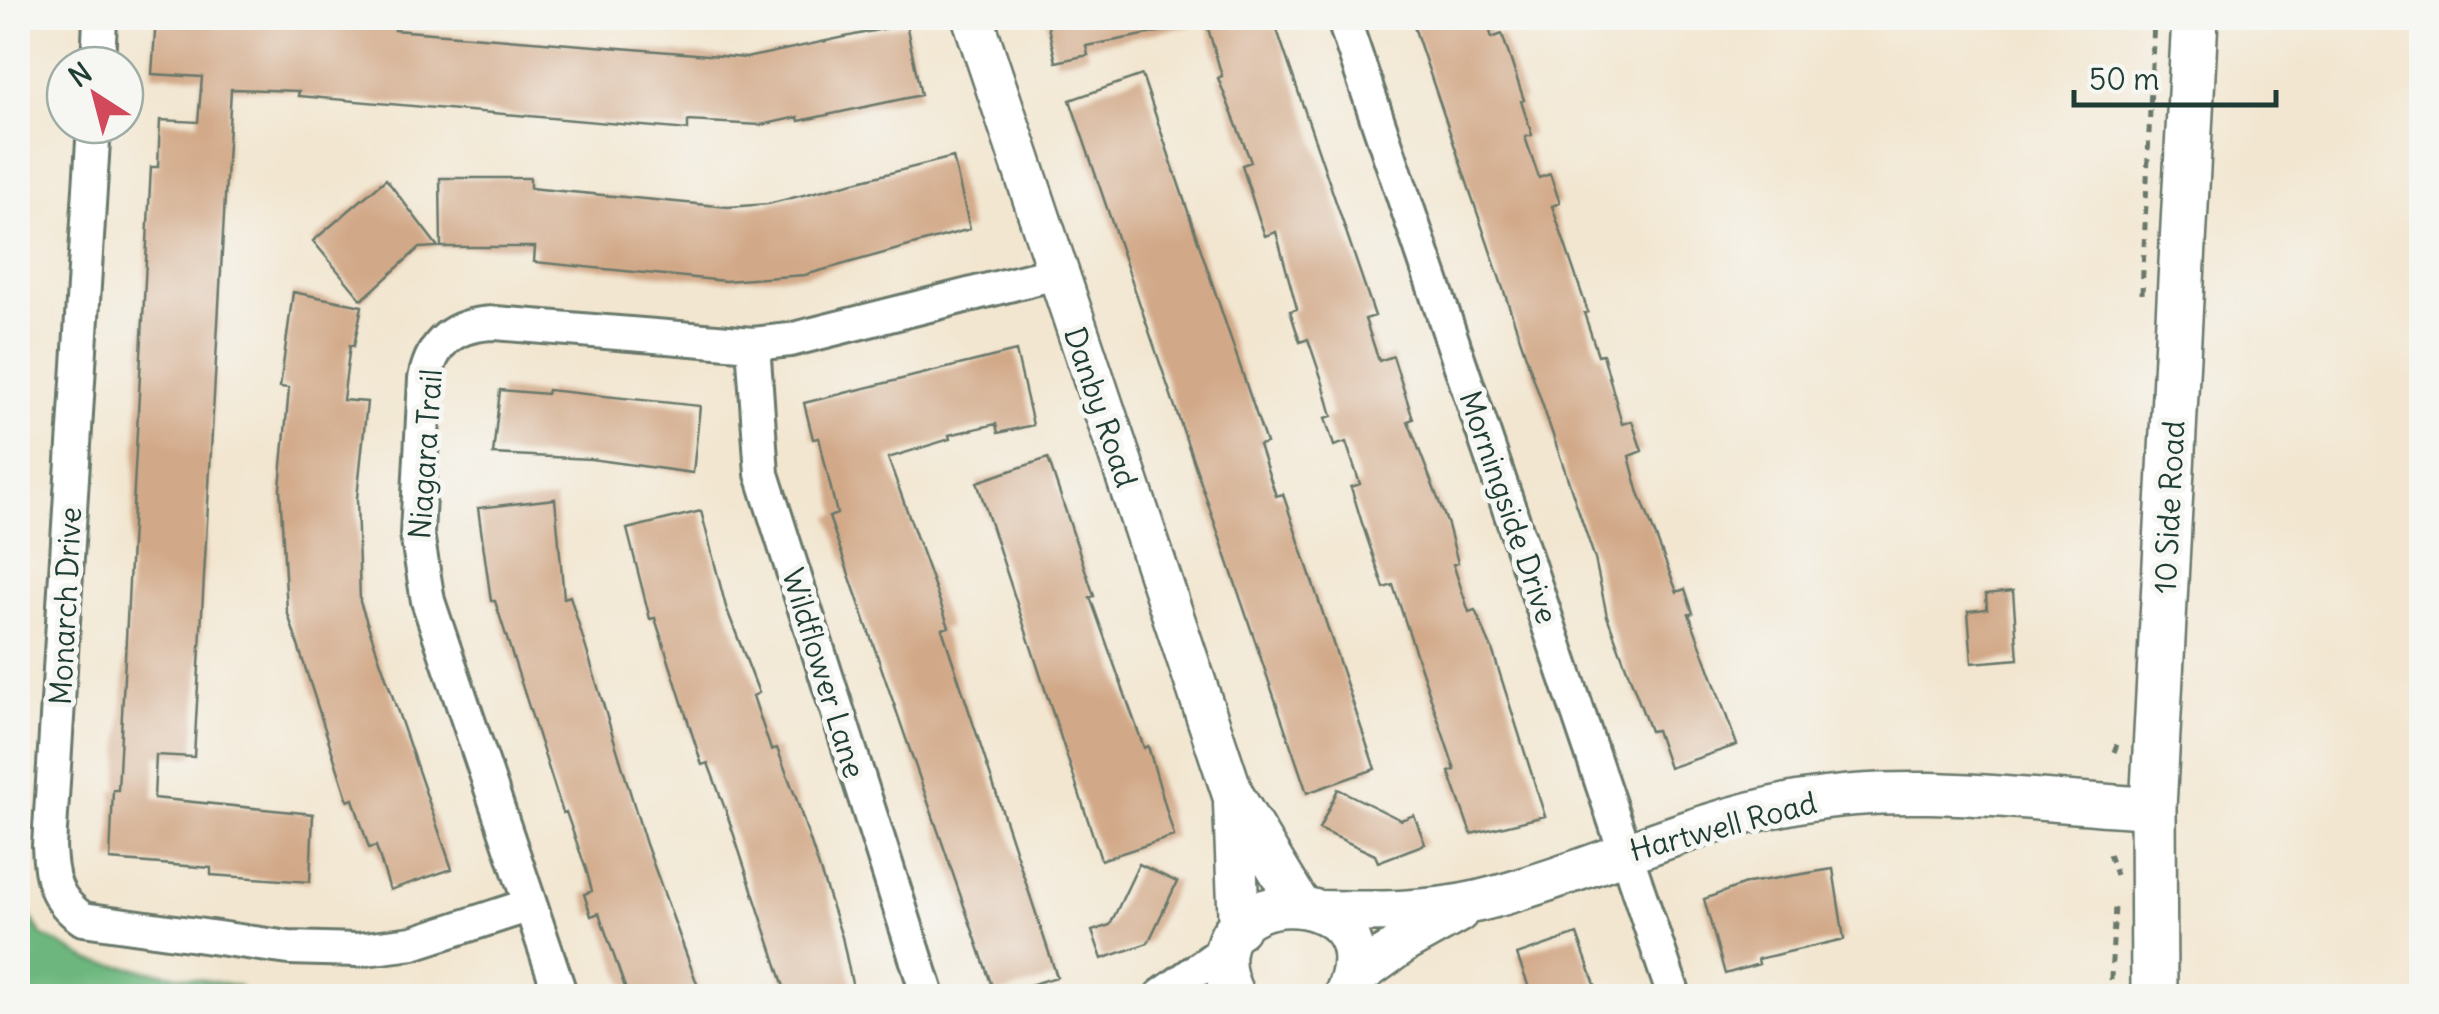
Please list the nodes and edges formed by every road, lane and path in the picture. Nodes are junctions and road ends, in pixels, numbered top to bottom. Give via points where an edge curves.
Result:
1 (100, 18) edge
2 (973, 18) edge
3 (1343, 18) edge
4 (2195, 18) edge
5 (99, 45) edge
6 (93, 145) edge
7 (1056, 274) junction
8 (754, 344) junction
9 (1233, 795) junction
10 (2153, 808) junction
11 (1626, 852) junction
12 (2109, 854) dead end
13 (2117, 878) dead end
14 (2116, 894) dead end
15 (1478, 901) junction
16 (530, 905) junction
17 (1310, 908) junction
18 (1233, 938) junction
19 (1347, 989) edge
20 (561, 996) edge
21 (928, 996) edge
22 (1161, 996) edge
23 (1234, 996) edge
24 (1674, 996) edge
25 (2110, 996) edge
26 (2154, 996) edge

1 - 5 street
2 - 7 street, Danby Road
3 - 11 street, Morningside Drive
4 - 10 main road, 10 Side Road
6 - 16 street, Monarch Drive via 50,846 58,894 84,918 326,950 384,949
7 - 8 street, Niagara Trail
7 - 9 street, Danby Road
8 - 16 street, Niagara Trail via 466,324 442,339 429,359 419,560
8 - 21 street, Wildflower Lane via 762,474
9 - 17 street, Danby Road
9 - 18 street, Danby Road
10 - 11 street, Hartwell Road via 1908,792 1836,796 1749,813
10 - 26 main road, 10 Side Road
11 - 15 street, Hartwell Road
11 - 24 street, Morningside Drive
12 - 13 path
14 - 25 path
15 - 17 street, Hartwell Road via 1397,913
15 - 19 street, Hartwell Road via 1406,941
16 - 20 street, Niagara Trail
17 - 18 street, Hartwell Road via 1266,907
17 - 19 street, Danby Road via 1338,926 1349,946
18 - 22 street
18 - 23 street, Danby Road via 1226,971

